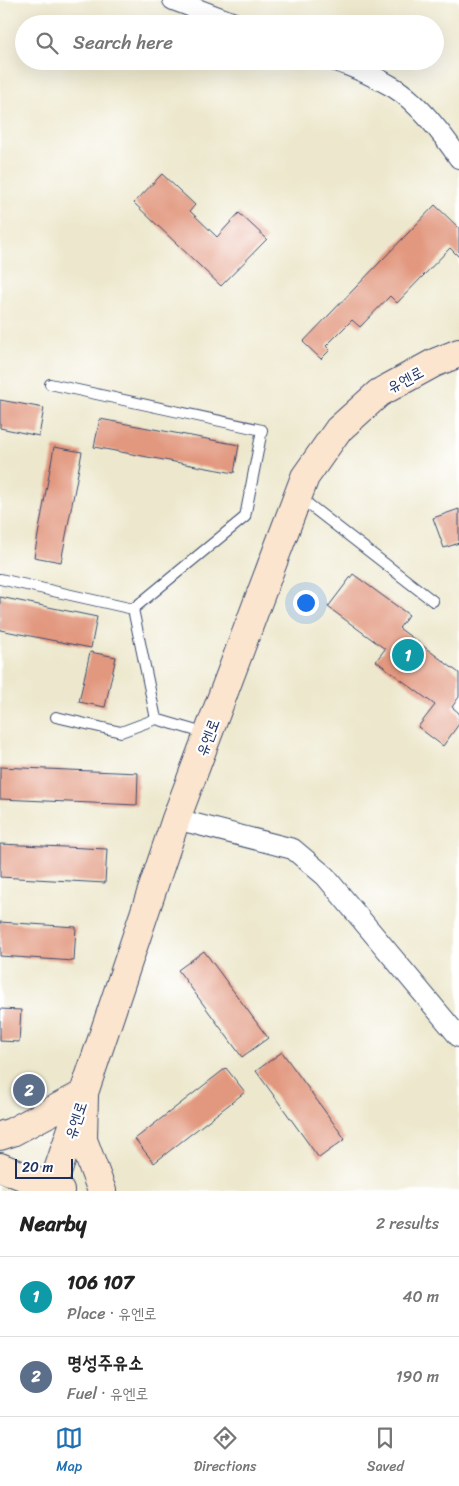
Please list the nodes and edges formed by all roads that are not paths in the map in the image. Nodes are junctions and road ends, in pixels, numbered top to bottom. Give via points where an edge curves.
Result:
1 (174, 0) edge
2 (213, 15) edge
3 (359, 70) edge
4 (459, 158) edge
5 (459, 353) edge
6 (50, 384) dead end
7 (299, 496) junction
8 (0, 579) edge
9 (433, 602) dead end
10 (134, 608) junction
11 (56, 717) dead end
12 (156, 719) junction
13 (208, 734) junction
14 (176, 819) junction
15 (459, 1037) edge
16 (84, 1094) junction
17 (0, 1136) edge
18 (0, 1167) edge
19 (54, 1190) edge
20 (102, 1191) edge

1 - 2 street
3 - 4 street via 395,88 422,111
5 - 7 main road, 유엔로 via 379,393 338,430 306,477
6 - 10 lane via 262,430 245,517
7 - 9 lane
7 - 13 main road, 유엔로
8 - 10 lane
10 - 12 lane
11 - 12 lane via 121,732
12 - 13 lane
13 - 14 main road, 유엔로
14 - 15 street via 293,849 325,876
14 - 16 main road, 유엔로
16 - 17 main road
16 - 19 main road, 유엔로
16 - 20 main road via 83,1140
18 - 19 main road

